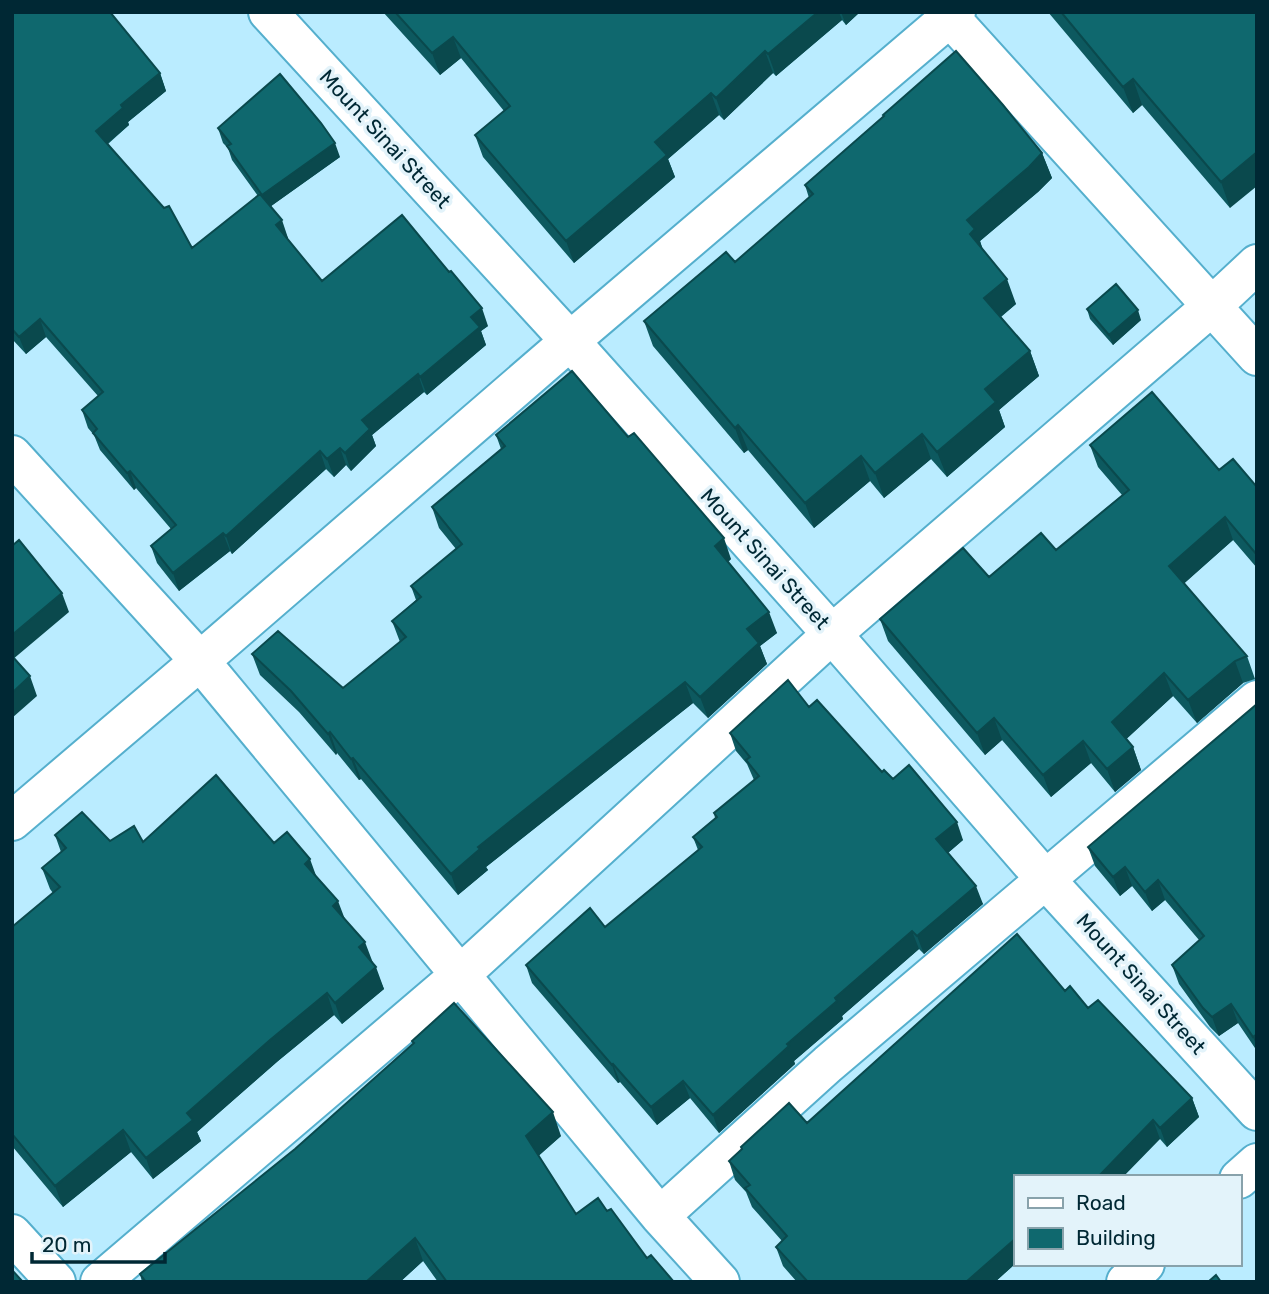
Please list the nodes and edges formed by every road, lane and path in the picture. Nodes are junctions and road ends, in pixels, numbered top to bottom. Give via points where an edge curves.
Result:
1 (268, 12) edge
2 (950, 14) edge
3 (1257, 264) edge
4 (1212, 306) junction
5 (570, 341) junction
6 (1257, 355) edge
7 (12, 455) edge
8 (832, 634) junction
9 (200, 661) junction
10 (1257, 700) edge
11 (12, 821) edge
12 (1045, 879) junction
13 (460, 975) junction
14 (1257, 1111) edge
15 (1257, 1163) edge
16 (1241, 1177) edge
17 (660, 1216) junction
18 (12, 1234) edge
19 (1143, 1266) edge
20 (56, 1282) edge
21 (100, 1282) edge
22 (720, 1282) edge
23 (1126, 1282) edge

1 - 5 street, Mount Sinai Street
2 - 4 street
2 - 5 street
3 - 4 street
4 - 6 street
4 - 8 street
5 - 8 street, Mount Sinai Street
5 - 9 street
7 - 9 street
8 - 12 street, Mount Sinai Street
8 - 13 street
9 - 11 street
9 - 13 street
10 - 12 street
12 - 14 street, Mount Sinai Street
12 - 17 street via 828,1064
13 - 17 street
13 - 21 street
15 - 16 street
17 - 22 street
18 - 20 street
19 - 23 street

